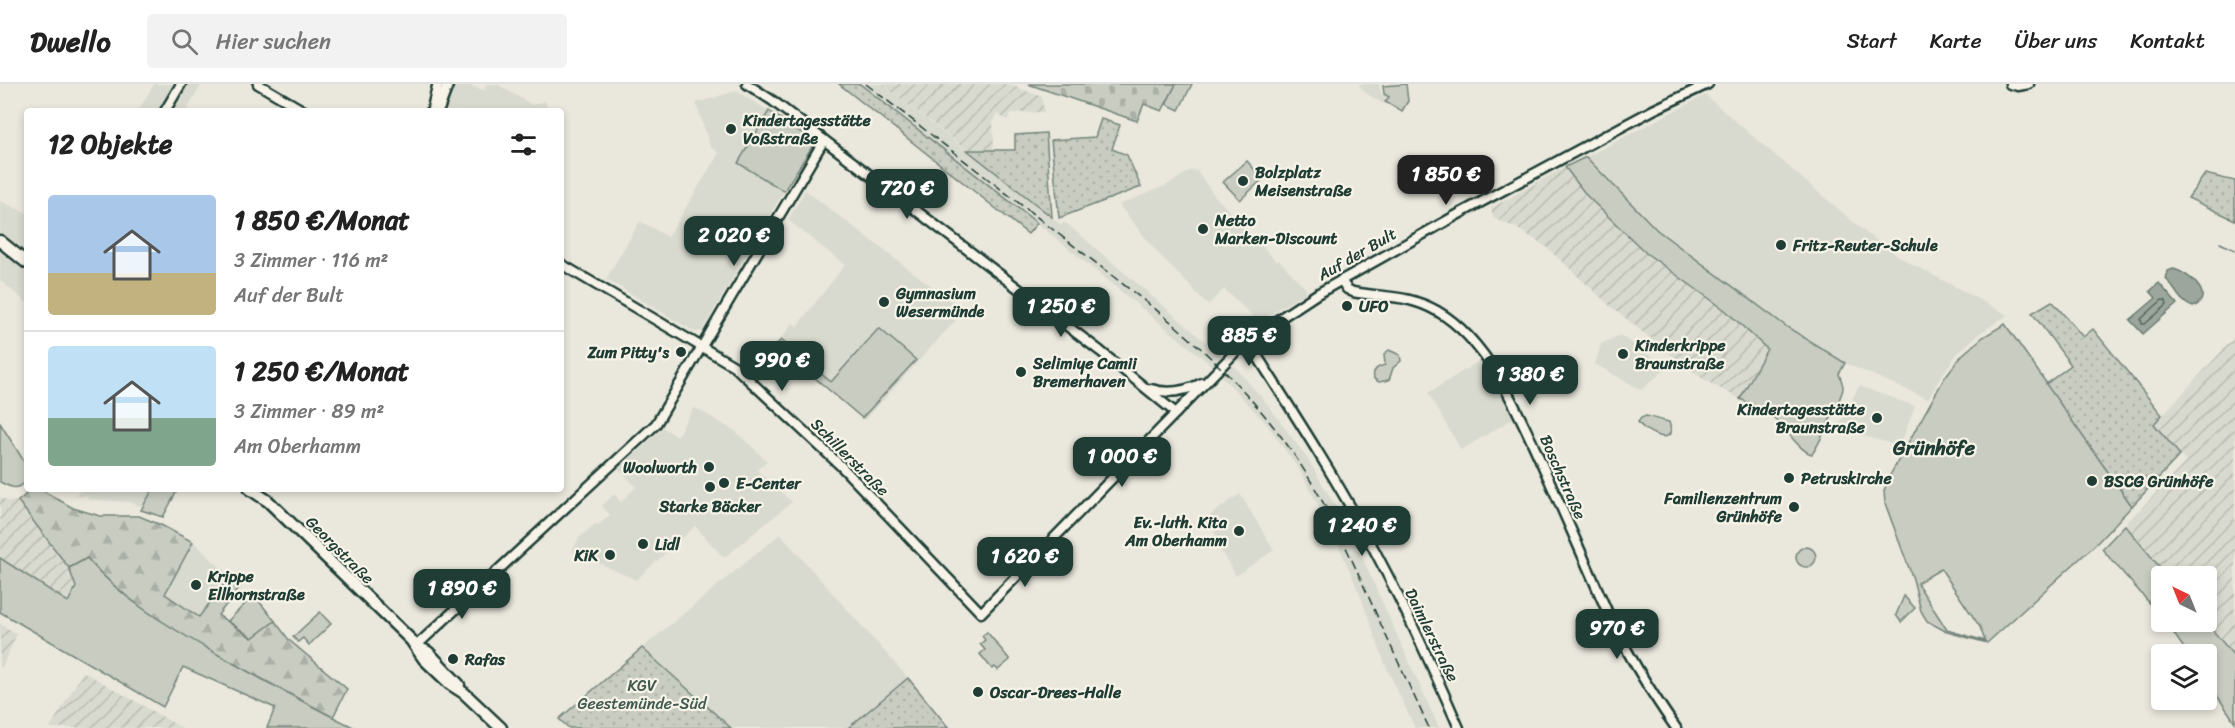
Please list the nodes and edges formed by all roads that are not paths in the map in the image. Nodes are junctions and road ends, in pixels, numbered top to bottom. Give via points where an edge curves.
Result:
1 (181, 84) edge
2 (258, 84) edge
3 (438, 84) edge
4 (448, 84) edge
5 (747, 84) edge
6 (1708, 84) edge
7 (2010, 84) edge
8 (2029, 84) edge
9 (167, 108) edge
10 (299, 108) edge
11 (433, 108) edge
12 (439, 108) edge
13 (824, 140) junction
14 (0, 241) edge
15 (24, 261) edge
16 (564, 266) edge
17 (1341, 280) junction
18 (1247, 339) junction
19 (701, 347) junction
20 (1208, 380) junction
21 (1145, 387) junction
22 (1176, 413) junction
23 (254, 492) edge
24 (263, 492) edge
25 (268, 501) junction
26 (981, 614) joint
27 (416, 646) junction
28 (501, 728) edge
29 (1459, 728) edge
30 (1676, 728) edge

1 - 9 street
2 - 10 street
3 - 11 main road
4 - 12 main road
5 - 13 street
6 - 17 street, Auf der Bult
7 - 8 street
13 - 19 street
13 - 21 street
14 - 15 main road
16 - 19 street, Schillerstraße
17 - 18 street, Auf der Bult
17 - 30 street, Boschstraße via 1353,292 1397,296 1429,307 1456,324 1475,344 1520,414 1635,666
18 - 20 street, Auf der Bult
18 - 29 street, Daimlerstraße via 1365,533
19 - 26 street, Schillerstraße via 734,366 841,466
19 - 27 street via 656,424
20 - 21 street via 1171,392
20 - 22 street, Auf der Bult
21 - 22 street
22 - 26 street, Auf der Bult
23 - 25 main road, Georgstraße
24 - 25 main road, Georgstraße
25 - 27 main road, Georgstraße
27 - 28 main road, Georgstraße via 431,655

